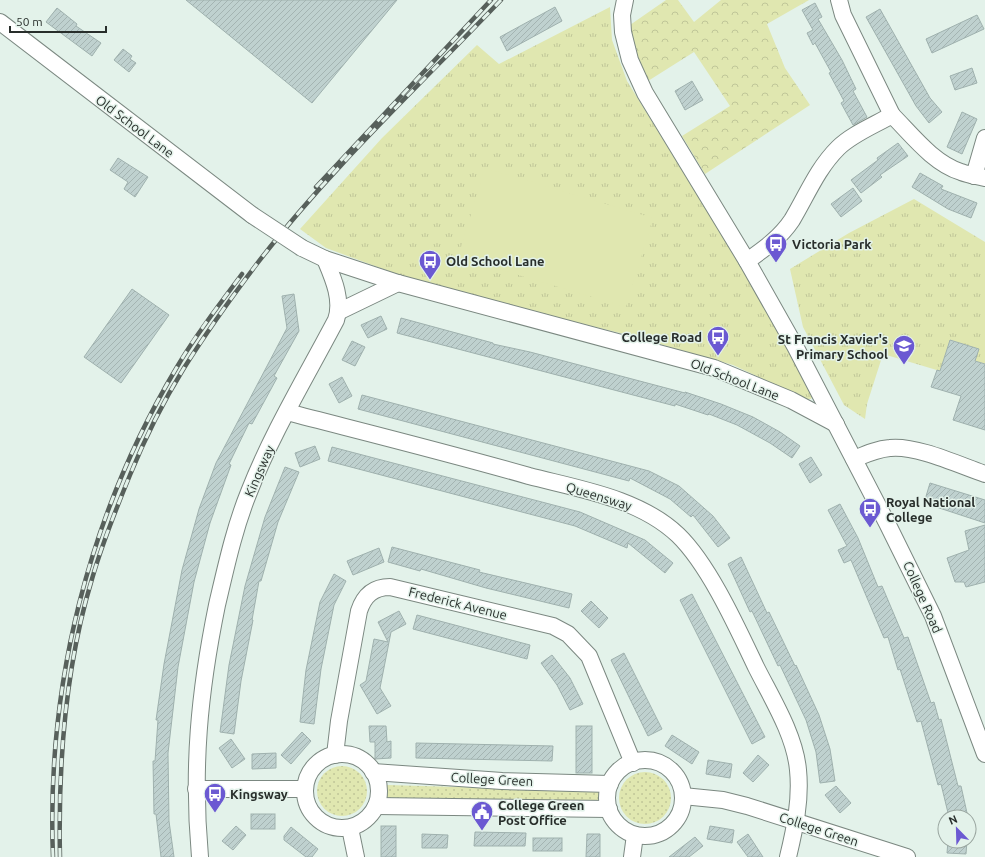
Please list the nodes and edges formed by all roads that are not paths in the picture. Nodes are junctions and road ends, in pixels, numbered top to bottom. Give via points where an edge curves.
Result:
1 (626, 0) edge
2 (840, 0) edge
3 (0, 22) edge
4 (892, 115) junction
5 (985, 138) edge
6 (980, 177) edge
7 (325, 259) junction
8 (747, 262) junction
9 (398, 283) junction
10 (340, 311) junction
11 (287, 412) junction
12 (836, 424) junction
13 (854, 459) junction
14 (985, 474) edge
15 (985, 754) edge
16 (335, 755) junction
17 (633, 763) junction
18 (373, 772) junction
19 (610, 784) junction
20 (196, 789) junction
21 (305, 789) junction
22 (683, 796) junction
23 (376, 806) junction
24 (609, 809) junction
25 (796, 822) junction
26 (350, 828) junction
27 (635, 835) junction
28 (200, 857) edge
29 (356, 857) edge
30 (632, 857) edge
31 (788, 857) edge
32 (906, 857) edge

1 - 8 street, College Road via 622,15 623,32 630,60 645,93
2 - 4 street via 843,14
3 - 7 street, Old School Lane, bridge via 252,215 302,248
4 - 6 street via 943,164
4 - 8 street via 839,147 817,173 782,234
5 - 6 street
7 - 9 street, Old School Lane
7 - 10 street via 335,286
8 - 12 street, College Road
9 - 10 street
9 - 12 street, Old School Lane via 714,368 778,395
10 - 11 street, Kingsway
11 - 20 street, Kingsway via 249,491 225,568 202,691
11 - 25 street, Queensway via 623,502 662,522 677,534 713,583 744,640 787,730 798,767
12 - 13 street, College Road
13 - 14 street via 875,450 901,448 916,450
13 - 15 street, College Road via 933,616
16 - 17 street, Frederick Avenue via 359,611 363,600 371,592 390,586 553,626 568,634 588,656
16 - 18 street via 357,758 365,762
16 - 21 street via 315,766 308,776
17 - 19 street via 619,771
17 - 22 street via 645,760 658,762 671,770 679,781
18 - 19 street, College Green via 502,781
18 - 23 street via 379,791
19 - 24 street
20 - 21 street
20 - 28 street, Kingsway
21 - 26 street via 308,808 315,817 332,827
22 - 25 street, College Green via 723,800
22 - 27 street via 682,808 676,821 665,831 645,836
23 - 24 street
23 - 26 street via 369,816
24 - 27 street via 622,828
25 - 31 street, Queensway
25 - 32 street, College Green
26 - 29 street
27 - 30 street

